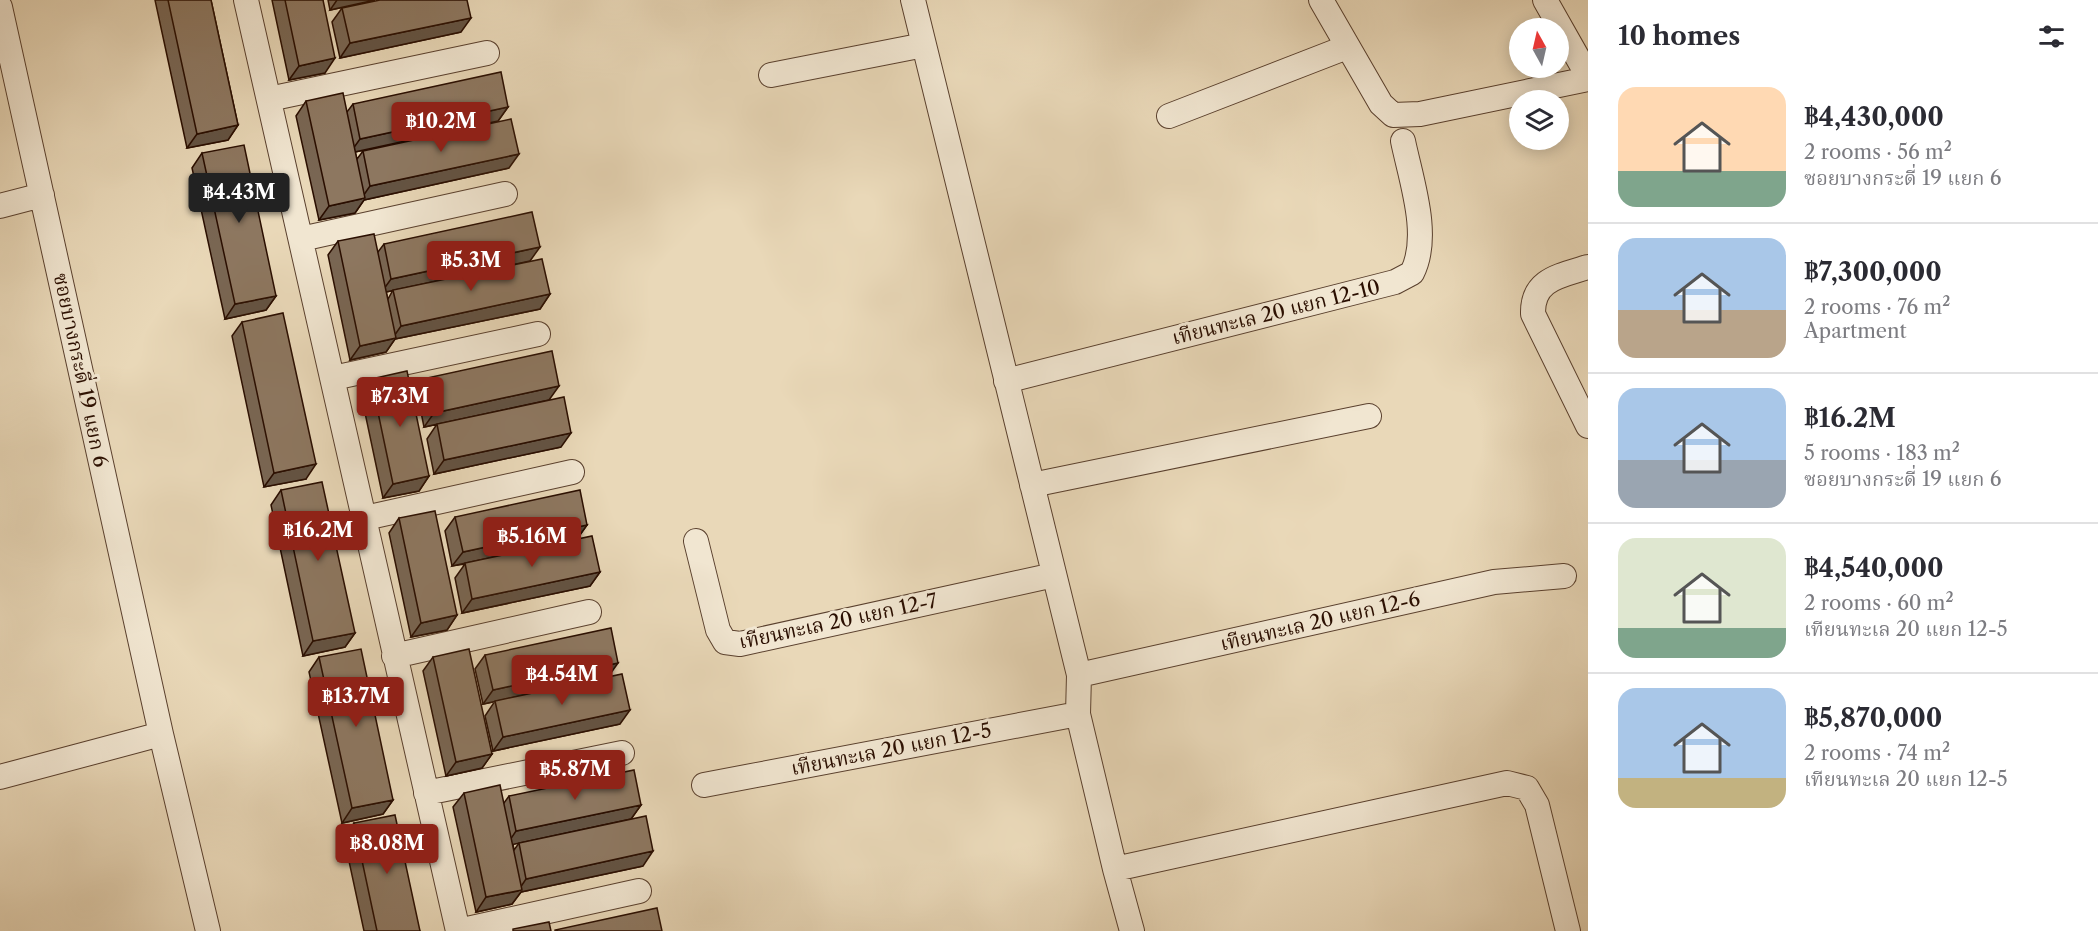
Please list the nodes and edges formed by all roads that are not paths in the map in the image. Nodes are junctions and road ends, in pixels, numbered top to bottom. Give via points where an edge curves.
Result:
1 (246, 0) edge
2 (913, 0) edge
3 (1320, 0) edge
4 (1545, 0) edge
5 (0, 7) edge
6 (924, 45) junction
7 (1347, 47) junction
8 (487, 53) dead end
9 (771, 75) dead end
10 (1588, 78) edge
11 (268, 99) junction
12 (1169, 116) dead end
13 (1403, 141) dead end
14 (505, 194) dead end
15 (42, 195) junction
16 (0, 206) edge
17 (301, 239) junction
18 (1588, 267) edge
19 (538, 334) dead end
20 (333, 378) junction
21 (1006, 381) junction
22 (1369, 416) dead end
23 (1588, 426) edge
24 (572, 472) dead end
25 (1032, 485) junction
26 (365, 518) junction
27 (696, 542) dead end
28 (1054, 575) junction
29 (1564, 576) dead end
30 (589, 612) dead end
31 (394, 656) junction
32 (1079, 675) junction
33 (1077, 714) junction
34 (161, 734) junction
35 (622, 753) dead end
36 (0, 777) edge
37 (704, 785) dead end
38 (426, 793) junction
39 (1115, 869) junction
40 (639, 891) dead end
41 (208, 931) edge
42 (458, 931) edge
43 (1132, 931) edge
44 (1568, 931) edge

1 - 11 street
2 - 6 street
3 - 7 street
4 - 10 street
5 - 15 street, ซอยบางกระดี่ 19 แยก 6
6 - 9 street
6 - 21 street
7 - 10 street via 1380,104 1393,115 1420,114
7 - 12 street
8 - 11 street
11 - 17 street
13 - 21 street, เทียนทะเล 20 แยก 12-10 via 1421,233 1412,273 1395,282
14 - 17 street
15 - 16 street
15 - 34 street, ซอยบางกระดี่ 19 แยก 6
17 - 20 street
18 - 23 street via 1543,284 1532,303 1533,314
19 - 20 street
20 - 26 street
21 - 25 street
22 - 25 street
24 - 26 street
25 - 28 street
26 - 31 street
27 - 28 street, เทียนทะเล 20 แยก 12-7 via 718,630 725,642 732,644
28 - 32 street
29 - 32 street, เทียนทะเล 20 แยก 12-6 via 1494,582
30 - 31 street
31 - 38 street
32 - 33 street
33 - 37 street, เทียนทะเล 20 แยก 12-5
33 - 39 street
34 - 36 street
34 - 41 street, ซอยบางกระดี่ 19 แยก 6
35 - 38 street
38 - 42 street
39 - 43 street
39 - 44 street via 1507,783 1527,789 1537,805
40 - 42 street

